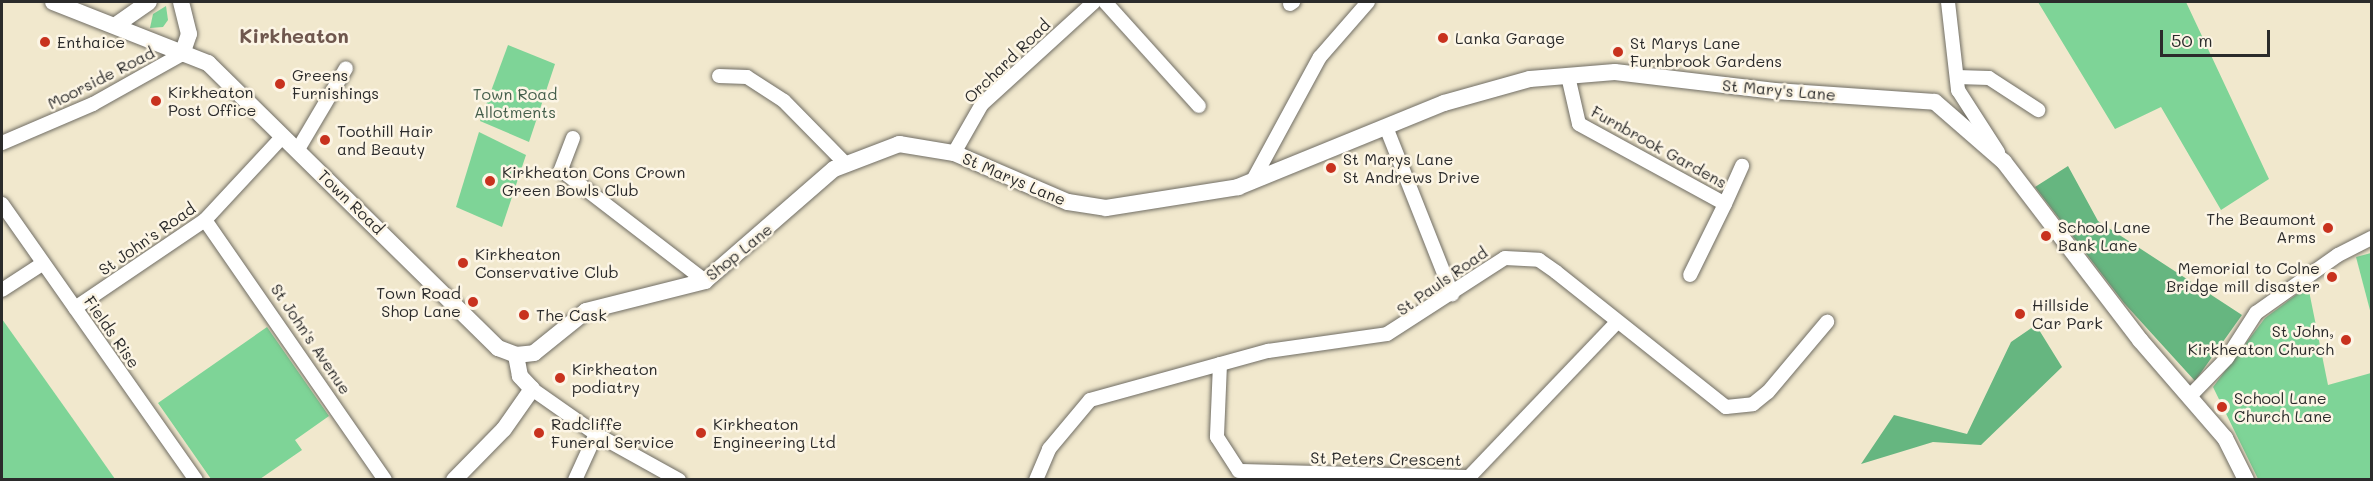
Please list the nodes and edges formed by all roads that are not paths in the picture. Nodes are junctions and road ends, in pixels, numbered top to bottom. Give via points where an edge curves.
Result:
1 (53, 2) edge
2 (149, 2) edge
3 (181, 2) edge
4 (1094, 2) edge
5 (1105, 2) edge
6 (1368, 2) edge
7 (1948, 2) edge
8 (116, 25) junction
9 (182, 54) junction
10 (346, 68) dead end
11 (720, 76) dead end
12 (1568, 76) junction
13 (1956, 77) junction
14 (1199, 106) dead end
15 (2038, 110) dead end
16 (1386, 127) junction
17 (282, 137) junction
18 (573, 138) dead end
19 (2, 143) edge
20 (297, 151) junction
21 (954, 153) junction
22 (2004, 162) junction
23 (845, 163) junction
24 (1742, 166) dead end
25 (1252, 182) junction
26 (2, 204) edge
27 (1725, 204) junction
28 (206, 220) junction
29 (2372, 238) edge
30 (42, 264) junction
31 (1690, 275) dead end
32 (705, 281) junction
33 (2, 290) edge
34 (1452, 294) junction
35 (75, 308) junction
36 (1617, 322) junction
37 (1827, 322) dead end
38 (516, 355) junction
39 (1220, 364) junction
40 (532, 389) junction
41 (2189, 396) junction
42 (596, 434) junction
43 (196, 480) edge
44 (385, 480) edge
45 (454, 480) edge
46 (575, 480) edge
47 (679, 480) edge
48 (1036, 480) edge
49 (2246, 480) edge

1 - 8 street, Town Road
2 - 8 street
3 - 9 street via 189,34
4 - 21 street, Orchard Road via 982,104
5 - 14 street
6 - 25 street via 1320,57
7 - 13 street
8 - 9 street, Town Road
9 - 17 street, Town Road via 208,63
9 - 19 street, Moorside Road via 93,104
10 - 20 street
11 - 23 street via 747,77 784,101
12 - 16 street, St Mary's Lane via 1487,90
12 - 22 street, St Mary's Lane via 1615,72 1775,91 1935,102
12 - 27 street, Furnbrook Gardens via 1579,124
13 - 15 street via 1989,78
13 - 22 street via 1958,90
16 - 25 street, St Mary's Lane
16 - 34 street
17 - 20 street, Town Road
17 - 28 street, St John's Road
18 - 32 street via 561,171
20 - 38 street, Town Road via 498,348
21 - 23 street, Shop Lane via 899,144
21 - 25 street, St Marys Lane via 1053,197 1095,208 1190,199
22 - 41 street, St Mary's Lane
23 - 32 street, Shop Lane
24 - 27 street
26 - 30 street, Fields Rise
27 - 31 street, Furnbrook Gardens
28 - 35 street, St John's Road
28 - 44 street, St John's Avenue
29 - 41 street via 2338,255 2256,314 2227,358
30 - 33 street
30 - 35 street, Fields Rise
32 - 38 street, Shop Lane via 586,310 534,353
34 - 36 street, St Pauls Road via 1492,263 1522,256 1556,272
34 - 39 street, St Pauls Road via 1388,334
35 - 43 street, Fields Rise
36 - 37 street, St Pauls Road via 1712,401 1739,409 1768,392
36 - 39 street, St Peters Crescent via 1469,477 1239,471 1216,437
38 - 40 street via 520,375
39 - 48 street, St Pauls Road via 1090,400 1049,449
40 - 42 street
40 - 45 street via 504,429
41 - 49 street, St Mary's Lane via 2225,438
42 - 46 street
42 - 47 street

